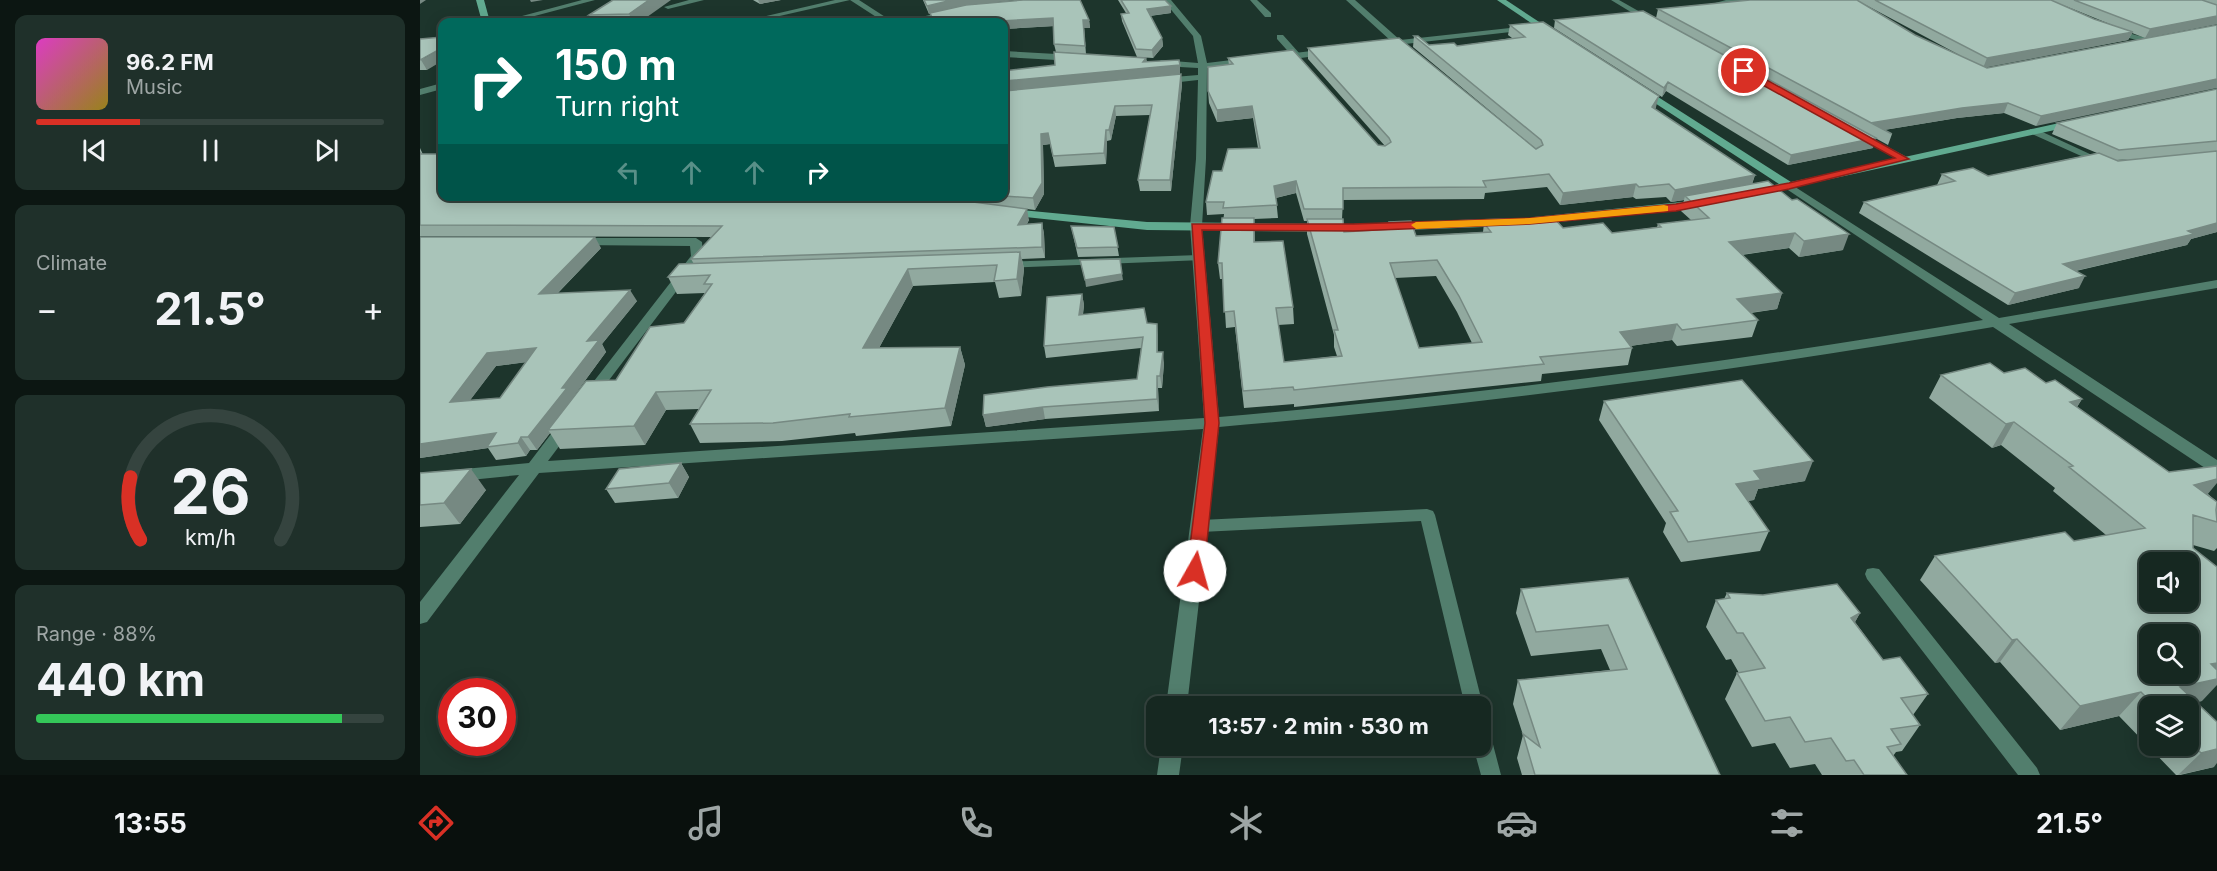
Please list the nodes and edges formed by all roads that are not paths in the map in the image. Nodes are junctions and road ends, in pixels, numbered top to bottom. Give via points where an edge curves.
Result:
1 (480, 0) edge
2 (591, 0) edge
3 (700, 0) edge
4 (846, 0) edge
5 (854, 0) edge
6 (1167, 0) edge
7 (1254, 0) edge
8 (1350, 0) edge
9 (1501, 0) edge
10 (1614, 0) edge
11 (1744, 0) edge
12 (1718, 3) edge
13 (669, 7) dead end
14 (959, 10) edge
15 (1268, 15) dead end
16 (485, 18) edge
17 (520, 18) edge
18 (763, 18) edge
19 (883, 18) edge
20 (924, 18) edge
21 (1543, 27) junction
22 (1664, 27) edge
23 (2103, 28) edge
24 (1280, 37) dead end
25 (1562, 39) edge
26 (2154, 39) edge
27 (2144, 40) junction
28 (1398, 43) junction
29 (2121, 45) edge
30 (1376, 46) edge
31 (1342, 50) edge
32 (1407, 50) edge
33 (1008, 54) edge
34 (1298, 56) junction
35 (1274, 58) edge
36 (1086, 59) edge
37 (1262, 60) edge
38 (1156, 63) edge
39 (1305, 65) edge
40 (1203, 66) junction
41 (1202, 77) junction
42 (1155, 81) edge
43 (1631, 84) edge
44 (438, 87) edge
45 (420, 92) edge
46 (2079, 121) edge
47 (1852, 130) edge
48 (2033, 131) junction
49 (1904, 159) junction
50 (2112, 166) edge
51 (1789, 186) junction
52 (1743, 195) edge
53 (1710, 201) edge
54 (993, 211) edge
55 (1196, 226) junction
56 (564, 242) edge
57 (1199, 258) junction
58 (988, 265) edge
59 (2217, 284) edge
60 (1999, 323) junction
61 (1212, 423) junction
62 (535, 467) junction
63 (2217, 468) edge
64 (420, 480) edge
65 (1201, 526) junction
66 (1873, 574) dead end
67 (420, 616) edge
68 (1179, 696) edge
69 (1472, 696) edge
70 (1171, 756) edge
71 (1486, 756) edge
72 (1168, 775) edge
73 (1491, 775) edge
74 (2030, 775) edge

1 - 16 main road
2 - 17 street
3 - 13 street
4 - 18 street
5 - 19 street
6 - 40 street via 1197,36
7 - 15 lane
8 - 28 street
9 - 21 main road
10 - 22 lane
11 - 12 lane
14 - 20 street
21 - 25 main road
21 - 28 street
23 - 27 lane
24 - 34 lane
26 - 27 lane
27 - 29 lane
28 - 30 street
28 - 32 street
31 - 34 street
33 - 36 street
34 - 35 street
34 - 39 street
37 - 40 street
38 - 40 street
40 - 41 street
41 - 42 street
41 - 55 street
43 - 51 main road
44 - 45 street
46 - 48 main road
47 - 49 lane
48 - 49 main road
48 - 50 lane
49 - 51 main road
51 - 52 main road
51 - 60 street
53 - 55 main road via 1530,221 1353,228
54 - 55 main road via 1147,226
55 - 57 street
56 - 62 street via 696,242 698,256 688,276
57 - 58 lane
57 - 61 street
59 - 60 street
60 - 61 street via 1555,389
60 - 63 street
61 - 62 street
61 - 65 street
62 - 64 street
62 - 67 street
65 - 68 street
65 - 69 lane via 1427,515
66 - 74 lane
70 - 72 street
71 - 73 lane

